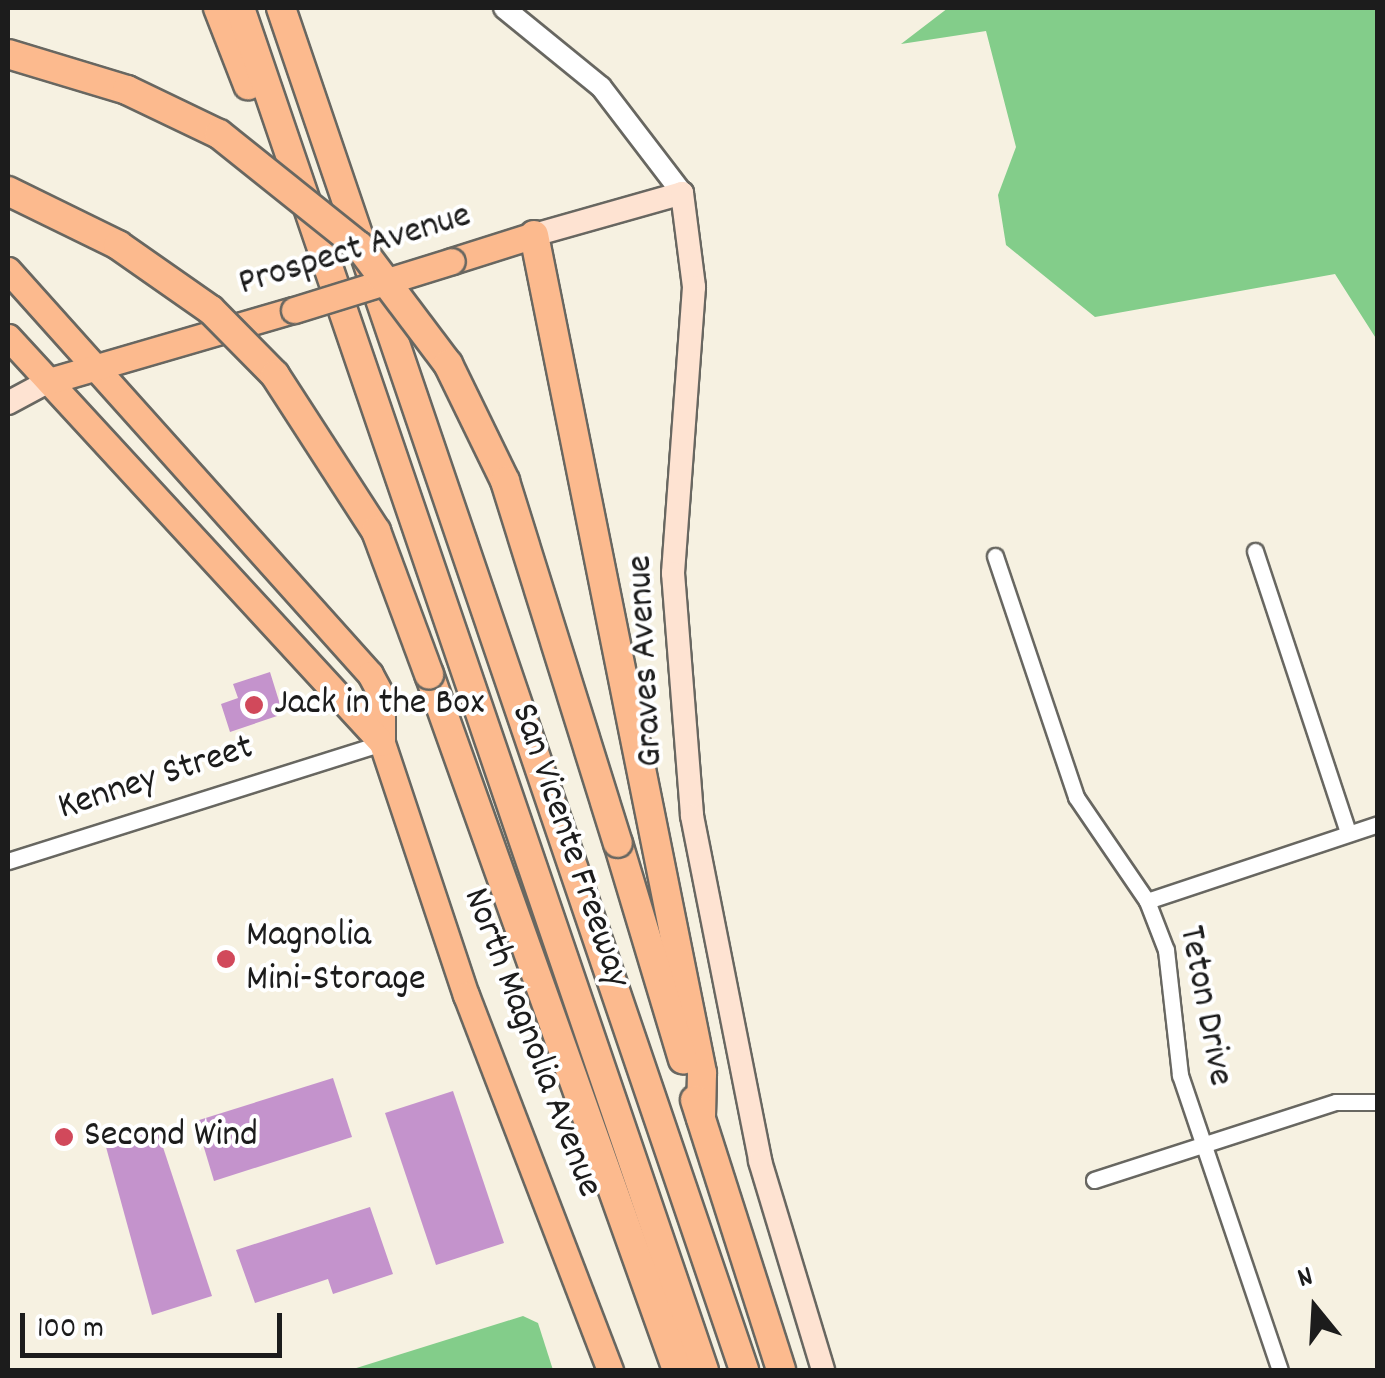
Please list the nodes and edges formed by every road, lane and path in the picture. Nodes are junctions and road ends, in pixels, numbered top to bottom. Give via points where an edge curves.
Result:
1 (218, 8) edge
2 (240, 8) edge
3 (281, 8) edge
4 (504, 8) edge
5 (8, 54) edge
6 (8, 190) edge
7 (682, 192) junction
8 (534, 235) junction
9 (8, 270) edge
10 (8, 338) edge
11 (360, 352) junction
12 (103, 370) junction
13 (50, 382) junction
14 (8, 389) edge
15 (8, 403) edge
16 (1255, 551) dead end
17 (995, 556) dead end
18 (382, 743) junction
19 (1378, 824) edge
20 (1348, 833) junction
21 (8, 860) edge
22 (1147, 901) junction
23 (1378, 1102) edge
24 (701, 1118) junction
25 (1202, 1145) junction
26 (1094, 1180) dead end
27 (610, 1370) edge
28 (676, 1370) edge
29 (704, 1370) edge
30 (744, 1370) edge
31 (781, 1370) edge
32 (822, 1370) edge
33 (1280, 1370) edge

1 - 11 highway
2 - 11 highway, San Vicente Freeway
3 - 30 highway, San Vicente Freeway
4 - 7 street via 601,87
5 - 24 highway, bridge via 127,90 219,134 359,246 448,364 504,480
6 - 28 highway, bridge via 118,245 211,310 275,374 376,531
7 - 8 main road, Prospect Avenue
7 - 32 main road, Graves Avenue via 694,287 673,573 692,816 760,1161
8 - 12 main road, Prospect Avenue, bridge
8 - 24 highway via 702,1073
9 - 12 main road, North Magnolia Avenue
10 - 13 main road, North Magnolia Avenue
11 - 29 highway, San Vicente Freeway
12 - 13 main road, Prospect Avenue
12 - 18 main road, North Magnolia Avenue via 355,653 382,697
13 - 14 main road, Prospect Avenue
13 - 15 main road, Prospect Avenue
13 - 18 main road, North Magnolia Avenue
16 - 20 street
17 - 22 street, Teton Drive via 1076,797
18 - 21 street, Kenney Street
18 - 27 main road, North Magnolia Avenue
19 - 20 street
20 - 22 street
22 - 25 street, Teton Drive via 1166,950 1180,1074
23 - 25 street via 1336,1102
24 - 31 highway
25 - 26 street
25 - 33 street, Teton Drive

